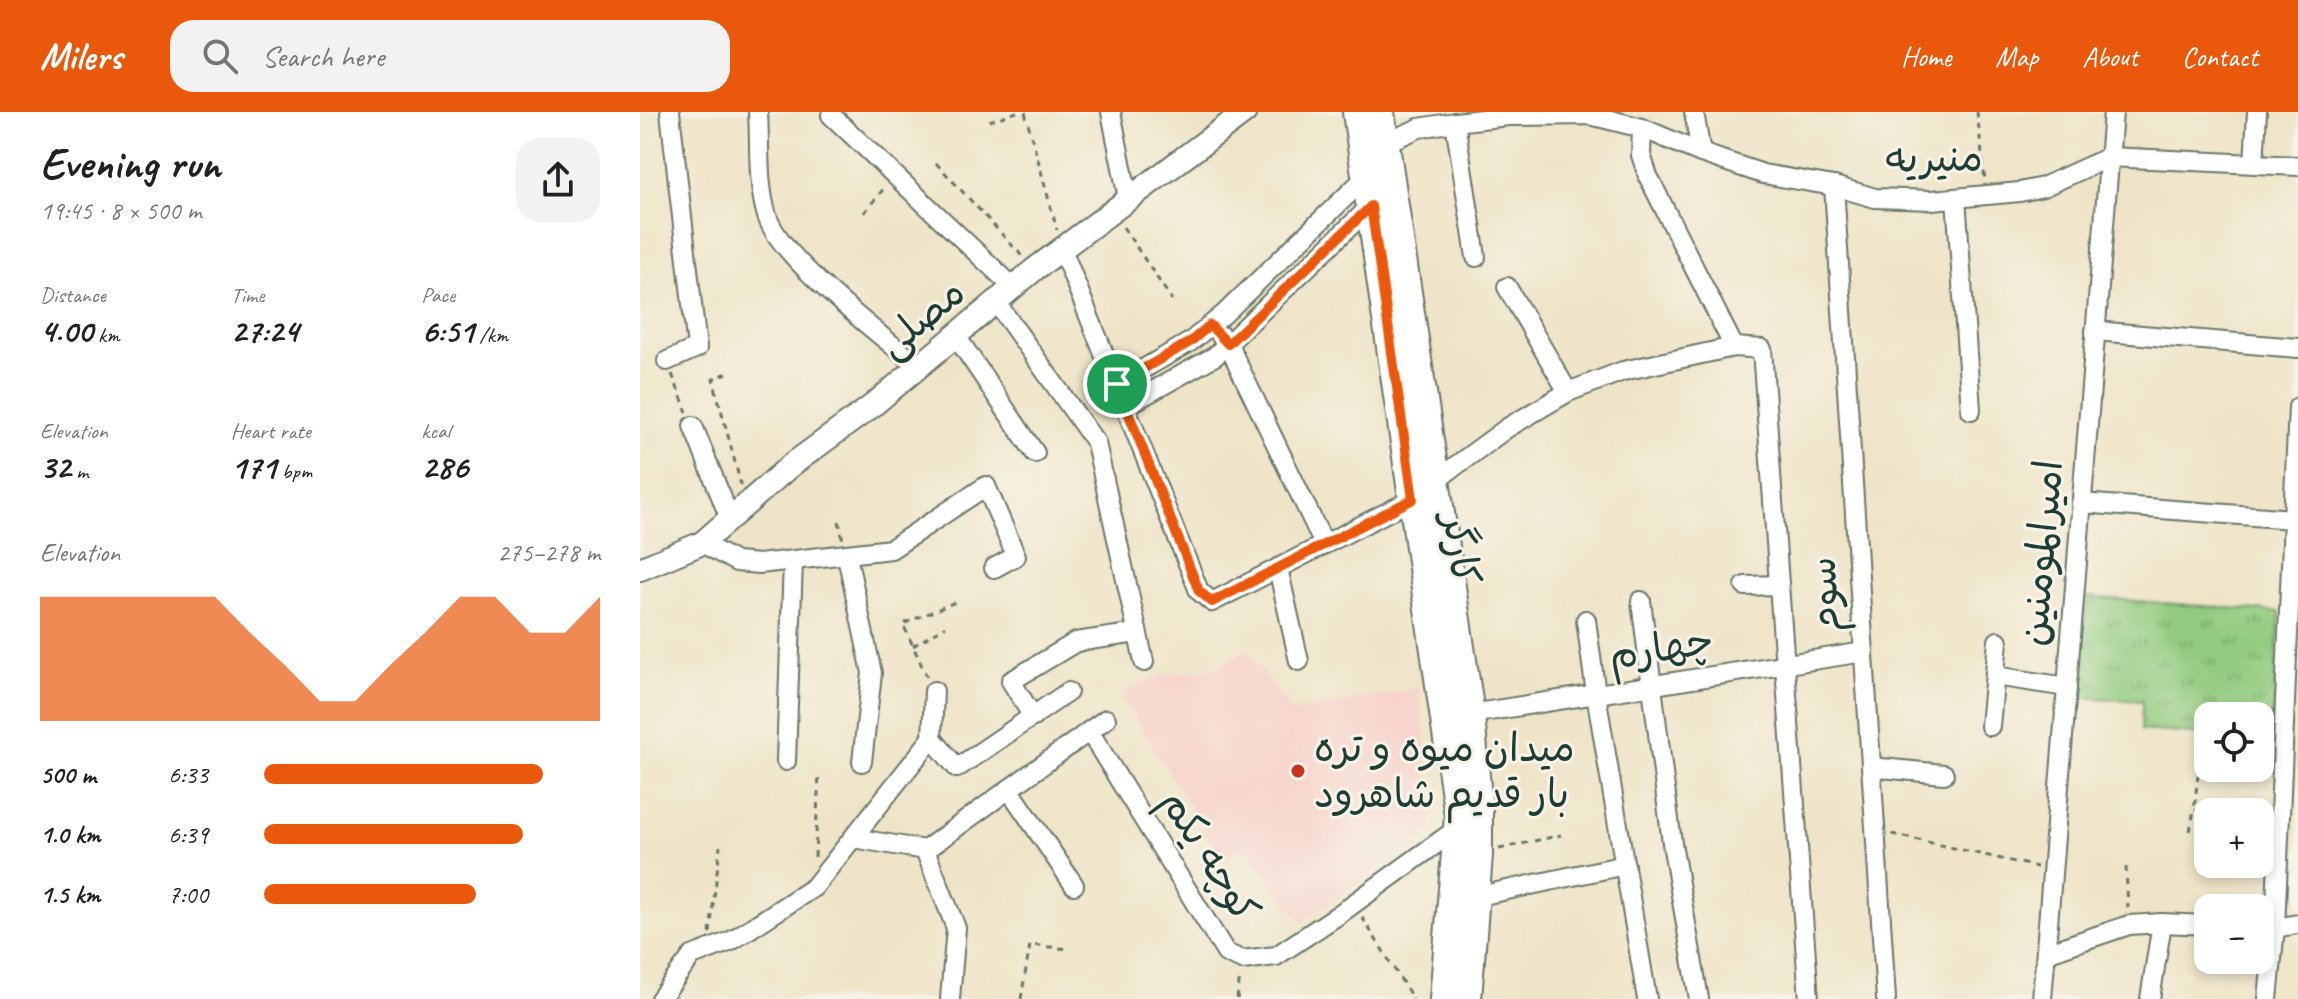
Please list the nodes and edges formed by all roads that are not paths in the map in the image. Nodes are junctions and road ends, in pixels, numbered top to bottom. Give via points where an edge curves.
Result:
1 (670, 112) edge
2 (758, 112) edge
3 (1111, 112) edge
4 (1245, 112) edge
5 (1357, 112) edge
6 (1380, 112) edge
7 (1694, 112) edge
8 (2113, 112) edge
9 (2257, 112) edge
10 (1590, 114) edge
11 (831, 115) dead end
12 (1455, 122) junction
13 (1642, 128) junction
14 (1385, 143) junction
15 (1701, 153) junction
16 (2109, 157) junction
17 (2254, 164) junction
18 (2298, 166) edge
19 (1367, 176) junction
20 (1834, 186) junction
21 (1956, 198) junction
22 (1120, 204) junction
23 (1371, 206) junction
24 (1062, 249) junction
25 (1476, 257) dead end
26 (1013, 287) junction
27 (1507, 287) dead end
28 (996, 302) junction
29 (1210, 325) junction
30 (2095, 331) junction
31 (956, 336) junction
32 (1228, 344) junction
33 (1734, 347) junction
34 (2298, 348) edge
35 (667, 361) road end
36 (919, 367) junction
37 (1117, 384) junction
38 (1568, 392) junction
39 (1126, 406) junction
40 (2298, 407) edge
41 (1971, 410) dead end
42 (693, 426) road end
43 (1035, 453) dead end
44 (1435, 481) junction
45 (1413, 499) junction
46 (2081, 503) junction
47 (738, 512) junction
48 (2293, 519) junction
49 (702, 543) junction
50 (1324, 544) junction
51 (847, 556) junction
52 (793, 561) junction
53 (994, 568) dead end
54 (1278, 568) junction
55 (640, 569) edge
56 (1779, 585) junction
57 (1745, 586) dead end
58 (1641, 601) dead end
59 (1586, 620) dead end
60 (2293, 631) edge
61 (1137, 633) junction
62 (1998, 641) dead end
63 (1864, 652) junction
64 (1299, 661) dead end
65 (1144, 662) dead end
66 (1785, 665) junction
67 (1995, 676) junction
68 (1653, 685) junction
69 (2067, 687) junction
70 (934, 691) road end
71 (1068, 692) dead end
72 (1596, 694) junction
73 (1470, 714) junction
74 (1033, 717) junction
75 (1106, 719) dead end
76 (1990, 726) dead end
77 (1089, 731) junction
78 (932, 738) junction
79 (786, 761) dead end
80 (862, 762) dead end
81 (1871, 767) junction
82 (1944, 774) dead end
83 (1009, 789) junction
84 (1458, 828) junction
85 (853, 838) junction
86 (925, 850) junction
87 (1625, 865) junction
88 (1074, 885) dead end
89 (2271, 894) edge
90 (1474, 897) junction
91 (2162, 923) junction
92 (2194, 924) edge
93 (2298, 924) edge
94 (2274, 927) edge
95 (2046, 953) junction
96 (2268, 974) edge
97 (660, 999) edge
98 (950, 999) edge
99 (1444, 999) edge
100 (1467, 999) edge
101 (1647, 999) edge
102 (1699, 999) edge
103 (1809, 999) edge
104 (1886, 999) edge
105 (2042, 999) edge
106 (2150, 999) edge
107 (2268, 999) edge

1 - 35 street via 697,348
2 - 36 street via 763,194 783,246
3 - 22 street
4 - 22 street, مصلی
5 - 19 main road, کارگر
6 - 14 main road, کارگر
7 - 15 street
8 - 16 street, امیرالمومنین
9 - 17 street
10 - 12 street, منیریه
10 - 13 street, منیریه
11 - 26 street
12 - 14 street, منیریه via 1419,128
12 - 25 street
13 - 15 street, منیریه
13 - 33 street via 1641,155 1648,176
14 - 44 main road, کارگر
15 - 20 street, منیریه via 1763,174
16 - 17 street
16 - 21 street, منیریه via 2043,187
16 - 30 street, امیرالمومنین
17 - 18 street
19 - 23 main road, کارگر
19 - 29 street
20 - 21 street, منیریه via 1875,198
20 - 63 street, سوم
21 - 41 street
22 - 24 street, مصلی
23 - 32 street
23 - 45 main road, کارگر
24 - 26 street, مصلی
24 - 37 street
26 - 28 street, مصلی
27 - 38 street
28 - 31 street, مصلی
28 - 61 street via 1096,443
29 - 32 street
29 - 37 street
30 - 34 street
30 - 46 street, امیرالمومنین
31 - 36 street, مصلی
31 - 43 street
32 - 39 street
32 - 50 street
33 - 38 street via 1623,371
33 - 56 street via 1762,349
36 - 47 street, مصلی
37 - 39 street
38 - 44 street via 1507,428
39 - 54 street via 1199,591 1212,602
40 - 48 street
42 - 47 street
44 - 73 main road, کارگر
45 - 50 street
45 - 84 main road, کارگر
46 - 48 street
46 - 69 street, امیرالمومنین
47 - 49 street, مصلی
48 - 60 street
49 - 52 street via 736,562
49 - 55 street, مصلی
50 - 54 street
51 - 52 street
51 - 53 street via 891,549 986,486 1016,556
51 - 80 street via 872,673
52 - 79 street
54 - 64 street
56 - 57 street
56 - 66 street
58 - 68 street
59 - 72 street
60 - 89 street
61 - 65 street
61 - 74 street via 1076,642 1011,681
62 - 67 street
63 - 66 street, چهارم
63 - 81 street, سوم
66 - 68 street, چهارم
66 - 103 street
67 - 69 street
67 - 76 street
68 - 72 street, چهارم
68 - 102 street via 1672,843
69 - 95 street, امیرالمومنین
70 - 78 street
71 - 74 street
72 - 73 street, چهارم
72 - 87 street
73 - 90 main road, کارگر via 1478,812
74 - 78 street via 957,768
75 - 77 street
77 - 83 street
77 - 84 street, کوچه یکم via 1226,953 1242,960 1276,956
78 - 85 street
81 - 82 street
81 - 104 street, سوم
83 - 86 street
83 - 88 street
84 - 99 main road, کارگر
85 - 86 street
85 - 97 street via 814,887 731,941 692,956
86 - 98 street via 956,928
87 - 90 street
87 - 101 street
90 - 100 main road, کارگر
91 - 92 street
91 - 95 street via 2129,925
91 - 106 street
93 - 94 street
95 - 105 street, امیرالمومنین
96 - 107 street

